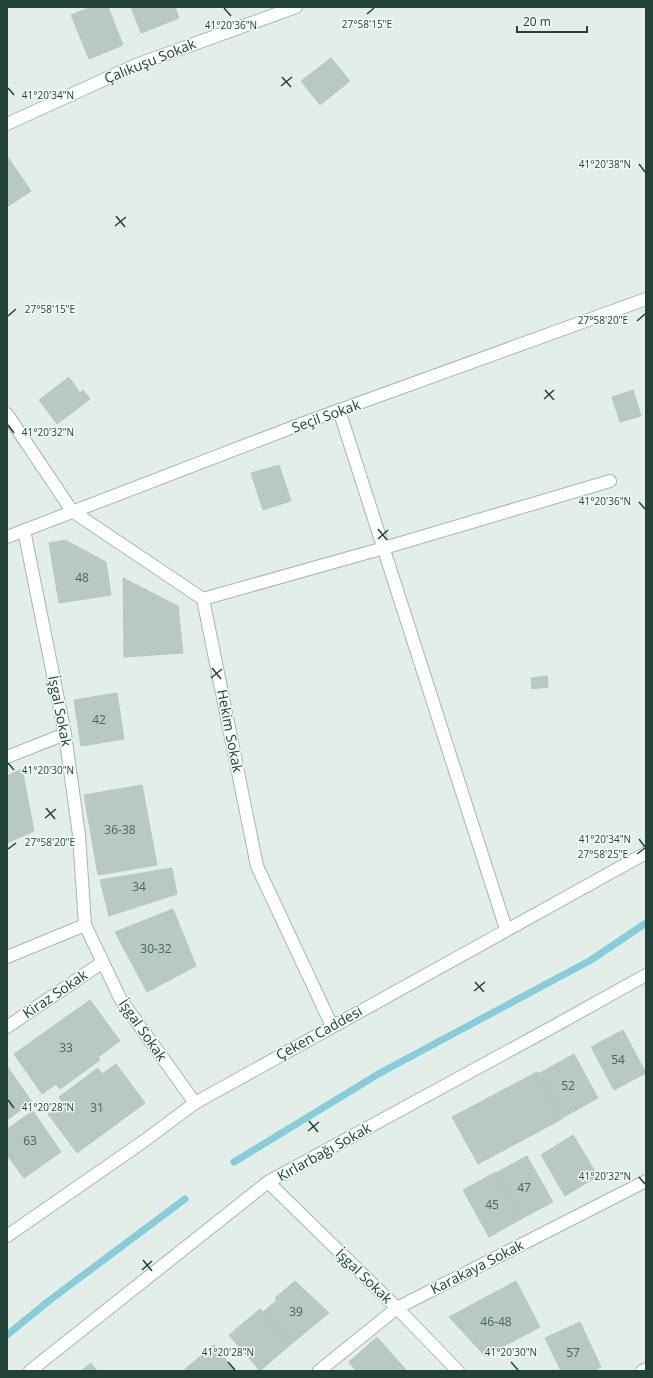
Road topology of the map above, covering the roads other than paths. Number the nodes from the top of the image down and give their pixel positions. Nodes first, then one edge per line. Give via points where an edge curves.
1 (296, 7) edge
2 (7, 124) edge
3 (646, 299) edge
4 (339, 410) junction
5 (7, 414) edge
6 (610, 481) dead end
7 (72, 511) junction
8 (24, 530) junction
9 (7, 536) edge
10 (384, 548) junction
11 (203, 599) junction
12 (65, 734) junction
13 (7, 756) edge
14 (646, 853) edge
15 (85, 925) junction
16 (506, 929) junction
17 (7, 957) edge
18 (103, 962) junction
19 (646, 975) edge
20 (332, 1026) junction
21 (7, 1027) edge
22 (195, 1103) junction
23 (646, 1181) edge
24 (268, 1182) junction
25 (7, 1236) edge
26 (397, 1308) junction
27 (646, 1369) edge
28 (30, 1371) edge
29 (319, 1371) edge
30 (458, 1371) edge
31 (642, 1371) edge

1 - 2 street, Çalıkuşu Sokak via 136,65
3 - 4 street, Seçil Sokak
4 - 7 street, Seçil Sokak
4 - 10 street
5 - 7 street
6 - 10 street
7 - 8 street, Seçil Sokak
7 - 11 street
8 - 9 street, Seçil Sokak
8 - 12 street, İşgal Sokak
10 - 11 street
10 - 16 street
11 - 20 street, Hekim Sokak via 257,866
12 - 13 street
12 - 15 street, İşgal Sokak via 79,835
14 - 16 street, Çeken Caddesi
15 - 17 street
15 - 18 street, İşgal Sokak
16 - 20 street, Çeken Caddesi
18 - 21 street, Kiraz Sokak
18 - 22 street, İşgal Sokak via 121,1000
19 - 24 street, Kırlarbağı Sokak
20 - 22 street, Çeken Caddesi
22 - 25 street, Çeken Caddesi
23 - 26 street, Karakaya Sokak
24 - 26 street, İşgal Sokak
24 - 28 street, Kırlarbağı Sokak
26 - 29 street, Karakaya Sokak
26 - 30 street, İşgal Sokak
27 - 31 street

